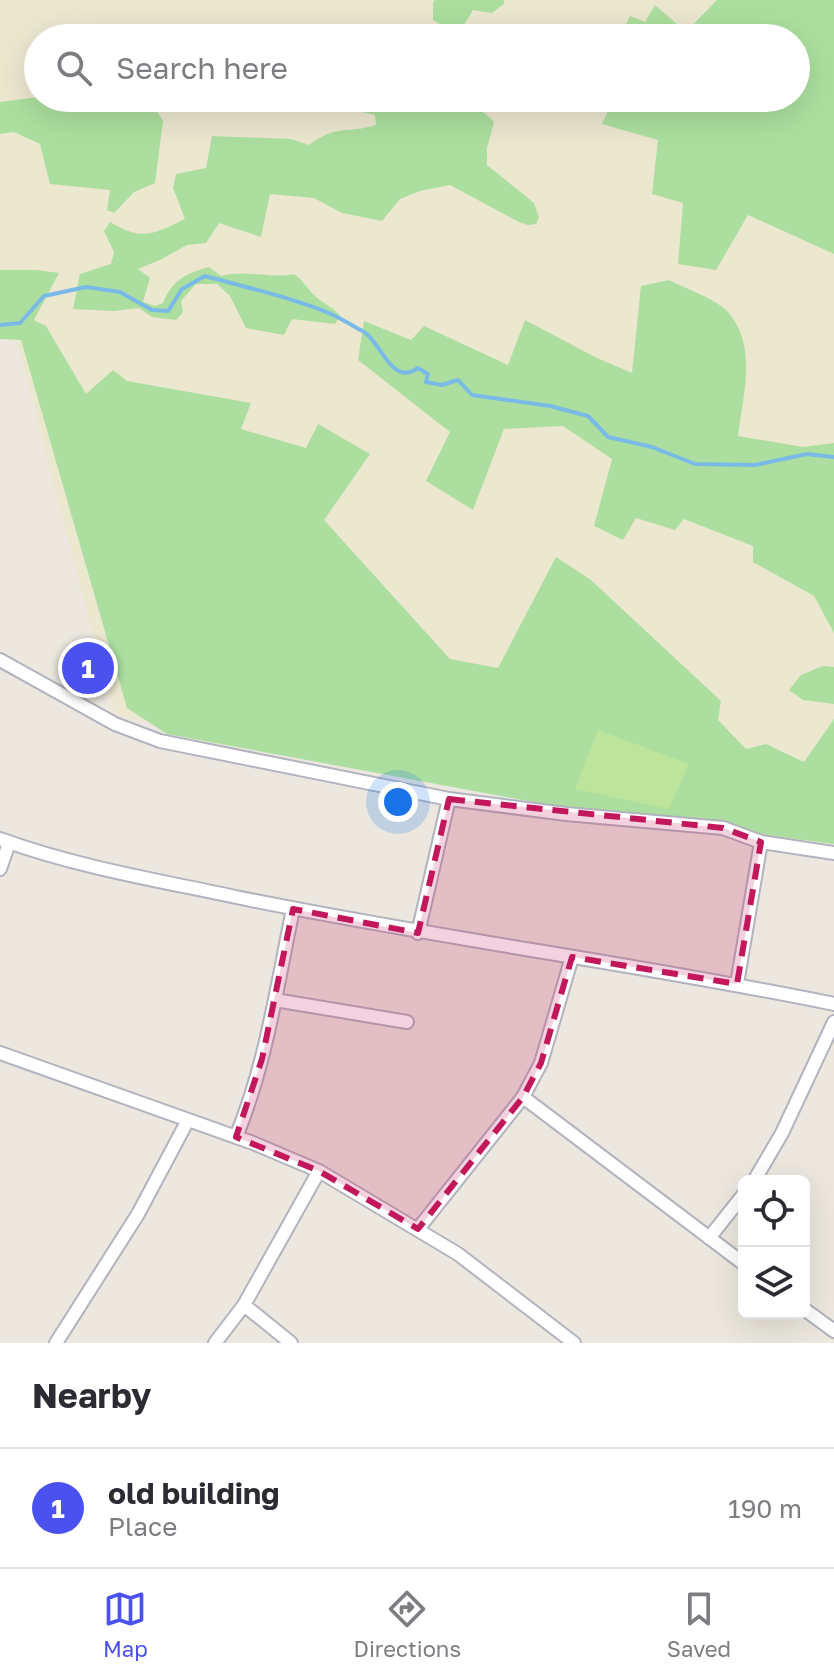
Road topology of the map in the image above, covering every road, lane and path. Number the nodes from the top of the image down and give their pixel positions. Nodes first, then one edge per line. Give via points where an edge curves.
1 (0, 660) edge
2 (449, 799) junction
3 (5, 841) edge
4 (761, 842) junction
5 (834, 853) edge
6 (0, 869) edge
7 (293, 909) junction
8 (418, 933) junction
9 (572, 957) junction
10 (737, 984) junction
11 (275, 1000) junction
12 (834, 1004) edge
13 (407, 1022) dead end
14 (834, 1022) edge
15 (0, 1053) edge
16 (523, 1097) junction
17 (188, 1120) junction
18 (236, 1137) junction
19 (319, 1171) junction
20 (758, 1175) edge
21 (738, 1202) edge
22 (418, 1229) junction
23 (709, 1238) junction
24 (738, 1260) edge
25 (244, 1305) junction
26 (810, 1313) edge
27 (834, 1331) edge
28 (56, 1343) edge
29 (215, 1343) edge
30 (291, 1343) edge
31 (574, 1343) edge

1 - 2 street via 115,724 160,741
2 - 4 street via 723,828
2 - 8 street
3 - 6 street
3 - 7 street via 91,867
4 - 5 street
4 - 10 street
7 - 8 street
7 - 11 street
8 - 9 street
9 - 10 street
9 - 16 street via 541,1063
10 - 12 street
11 - 13 street
11 - 18 street via 251,1099
14 - 20 street
15 - 17 street
16 - 22 street
16 - 23 street
17 - 18 street
17 - 28 street via 138,1214
18 - 19 street
19 - 22 street
19 - 25 street
21 - 23 street
22 - 31 street via 489,1275
23 - 24 street
25 - 29 street
25 - 30 street
26 - 27 street

